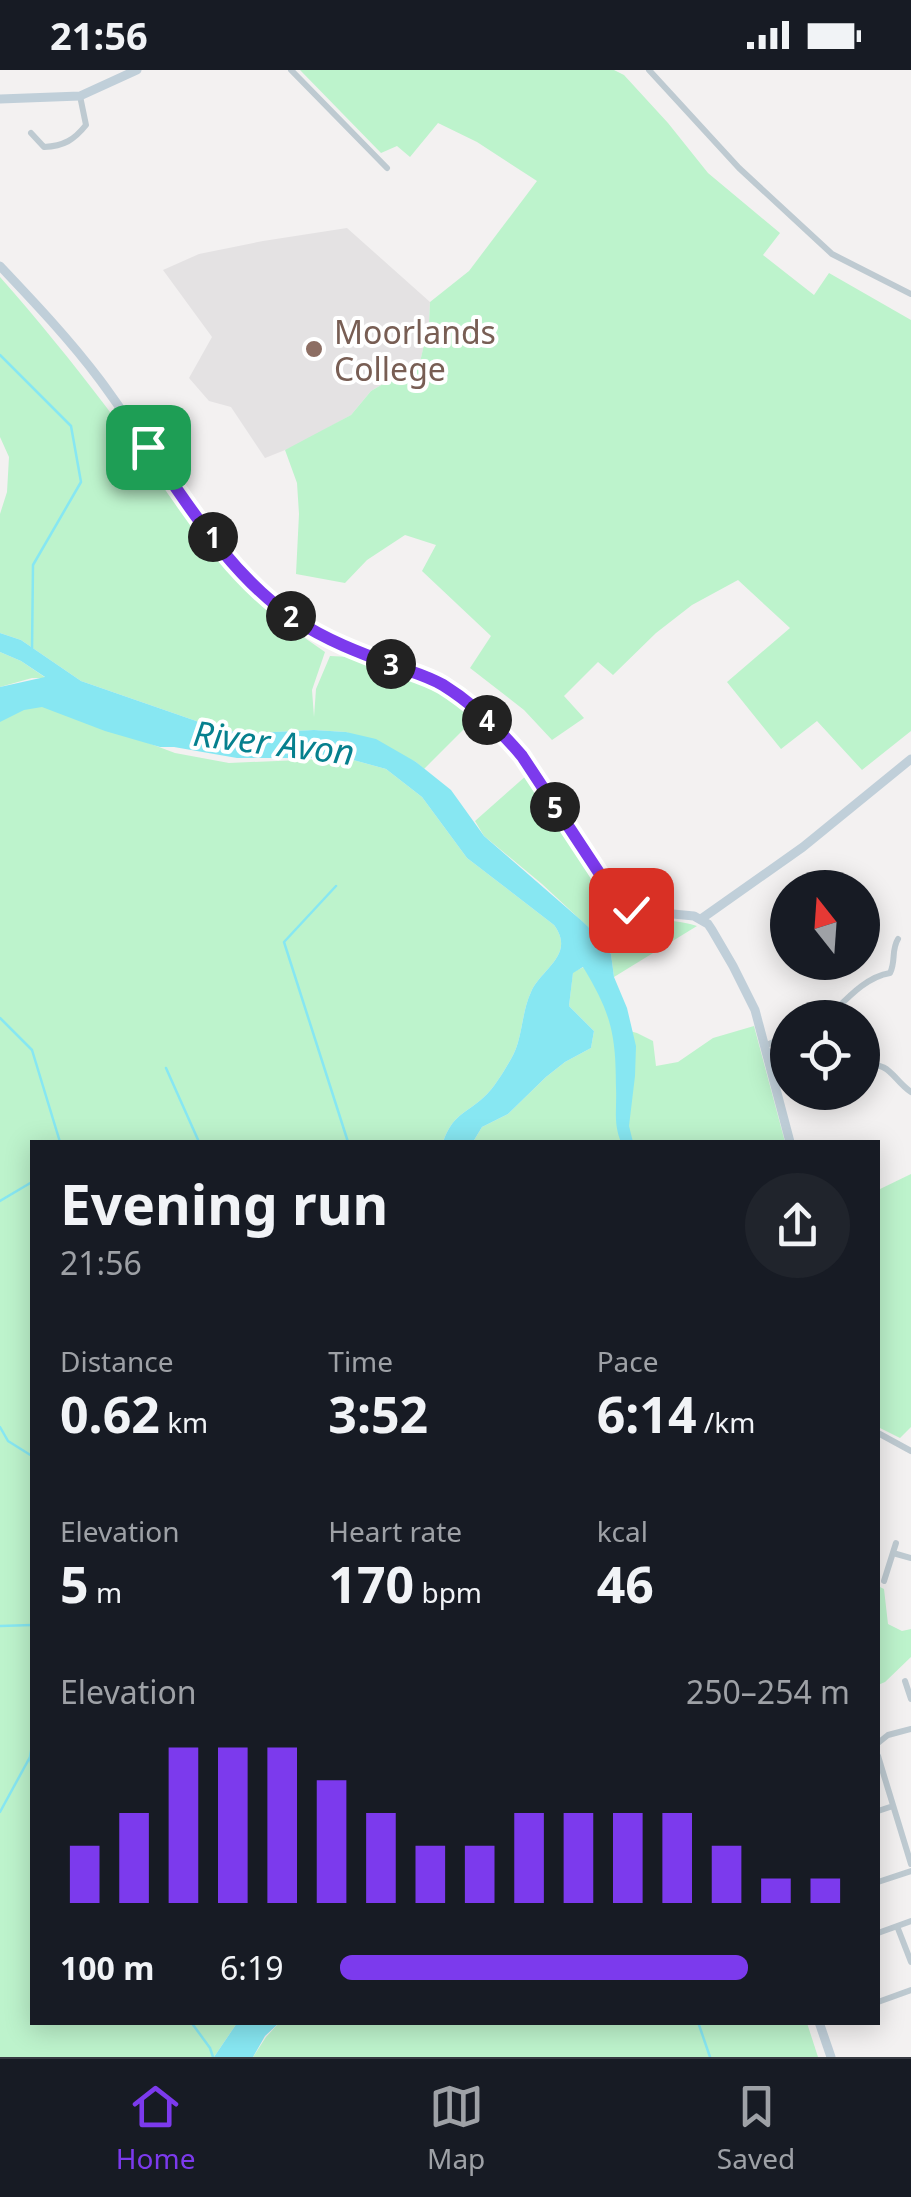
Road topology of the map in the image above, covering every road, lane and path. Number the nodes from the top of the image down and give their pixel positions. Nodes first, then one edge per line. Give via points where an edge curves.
1 (138, 70) edge
2 (291, 70) edge
3 (648, 70) edge
4 (80, 96) junction
5 (0, 99) edge
6 (31, 133) dead end
7 (386, 168) dead end
8 (0, 266) edge
9 (911, 294) edge
10 (911, 759) edge
11 (701, 919) junction
12 (898, 939) dead end
13 (844, 1000) edge
14 (770, 1044) edge
15 (764, 1046) junction
16 (770, 1061) edge
17 (880, 1066) edge
18 (911, 1092) edge
19 (786, 1110) edge
20 (790, 1140) edge
21 (880, 1434) edge
22 (911, 1450) edge
23 (896, 1543) dead end
24 (893, 1553) junction
25 (911, 1558) edge
26 (884, 1581) dead end
27 (906, 1681) dead end
28 (911, 1698) edge
29 (911, 1728) edge
30 (880, 1742) edge
31 (880, 1763) edge
32 (893, 1806) junction
33 (880, 1810) edge
34 (911, 1868) edge
35 (880, 1881) edge
36 (911, 1921) edge
37 (898, 1926) junction
38 (880, 1932) edge
39 (911, 1962) edge
40 (911, 1990) edge
41 (880, 2001) edge
42 (820, 2025) edge
43 (831, 2057) edge

1 - 4 main road
2 - 7 street
3 - 9 street via 832,254
4 - 5 main road
4 - 6 street via 86,125 75,139 44,147
8 - 11 main road via 91,368 245,576 297,621 441,684 475,709 522,756 617,900 631,910
10 - 11 main road
11 - 15 main road via 755,1010
12 - 13 street via 890,973
14 - 15 street
15 - 16 main road
17 - 18 street
19 - 20 main road
21 - 22 street
23 - 24 street
24 - 25 street
24 - 26 street
27 - 28 street
29 - 30 street
31 - 32 street
32 - 33 street
32 - 34 street
34 - 35 street
36 - 37 street
37 - 38 street
37 - 39 street
40 - 41 street
42 - 43 main road

